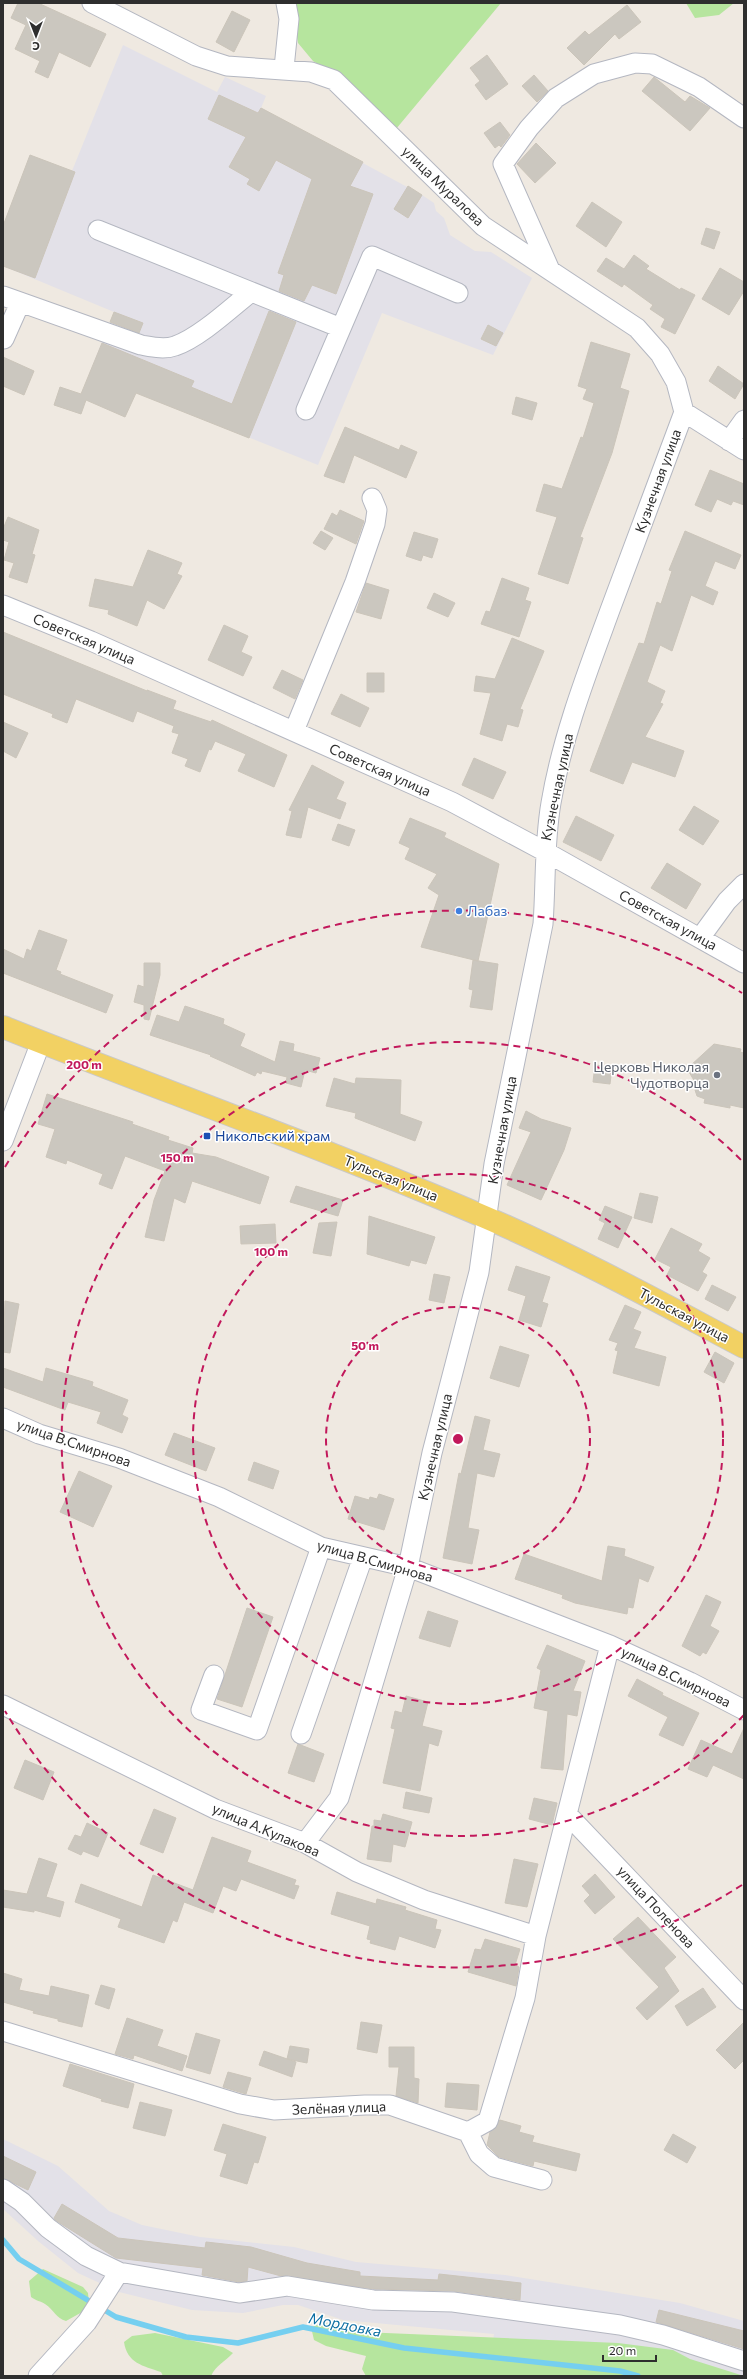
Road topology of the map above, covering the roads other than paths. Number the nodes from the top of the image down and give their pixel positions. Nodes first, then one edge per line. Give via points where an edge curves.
1 (92, 3) edge
2 (286, 3) edge
3 (284, 68) junction
4 (744, 118) edge
5 (98, 230) dead end
6 (550, 270) junction
7 (251, 292) junction
8 (458, 293) dead end
9 (11, 299) edge
10 (341, 328) junction
11 (4, 339) edge
12 (306, 410) dead end
13 (684, 412) junction
14 (744, 420) edge
15 (737, 446) edge
16 (372, 498) dead end
17 (3, 605) edge
18 (294, 731) junction
19 (544, 851) junction
20 (744, 884) edge
21 (700, 938) junction
22 (744, 963) edge
23 (3, 1027) edge
24 (41, 1042) junction
25 (3, 1141) edge
26 (487, 1218) junction
27 (744, 1347) edge
28 (3, 1418) edge
29 (321, 1548) junction
30 (363, 1557) junction
31 (408, 1568) junction
32 (610, 1645) junction
33 (214, 1675) dead end
34 (3, 1705) edge
35 (743, 1707) edge
36 (301, 1734) dead end
37 (568, 1815) junction
38 (305, 1843) junction
39 (536, 1936) junction
40 (744, 2000) edge
41 (3, 2031) edge
42 (468, 2132) junction
43 (542, 2180) dead end
44 (3, 2189) edge
45 (119, 2272) junction
46 (744, 2361) edge
47 (38, 2376) edge

1 - 3 street, улица Муралова via 196,56 226,66
2 - 3 street via 289,19
3 - 6 street, улица Муралова via 311,72 334,80 483,226
4 - 6 street via 699,87 652,64 635,63 594,74 556,98 529,128 503,164
5 - 7 street
6 - 13 street, улица Муралова via 637,328 660,354 676,382
7 - 9 street via 189,339 174,346 158,348 141,345
7 - 10 street
8 - 10 street via 372,256
9 - 11 street
10 - 12 street
13 - 15 street
13 - 19 street, Кузнечная улица via 584,681 565,742 551,802
14 - 15 street
16 - 18 street via 377,510 375,524 358,575
17 - 18 street, Советская улица
18 - 19 street, Советская улица via 452,802
19 - 21 street, Советская улица
19 - 26 street, Кузнечная улица via 546,886 543,924 494,1164
20 - 21 street via 727,901
21 - 22 street, Советская улица
23 - 24 main road, Тульская улица
24 - 25 street
24 - 26 main road, Тульская улица via 346,1160
26 - 27 main road, Тульская улица via 573,1257
26 - 31 street, Кузнечная улица via 479,1272 432,1453
28 - 29 street, улица В.Смирнова via 39,1434 119,1458 219,1497
29 - 30 street, улица В.Смирнова
29 - 33 street via 257,1730 201,1710
30 - 31 street, улица В.Смирнова
30 - 36 street
31 - 32 street, улица В.Смирнова
31 - 38 street, Кузнечная улица via 340,1798
32 - 35 street, улица В.Смирнова
32 - 37 street
34 - 38 street, улица А.Кулакова via 215,1809
37 - 39 street
37 - 40 street, улица Поленова
38 - 39 street, улица А.Кулакова via 357,1872 424,1900
39 - 42 street via 525,1998 488,2121
41 - 42 street, Зелёная улица via 240,2104 274,2110 365,2104 390,2105
42 - 43 street via 479,2154 494,2167
44 - 45 street via 22,2202 48,2228 86,2256
45 - 46 street via 158,2281 239,2293 287,2286 373,2300 453,2302 613,2324 663,2336
45 - 47 street via 87,2322

